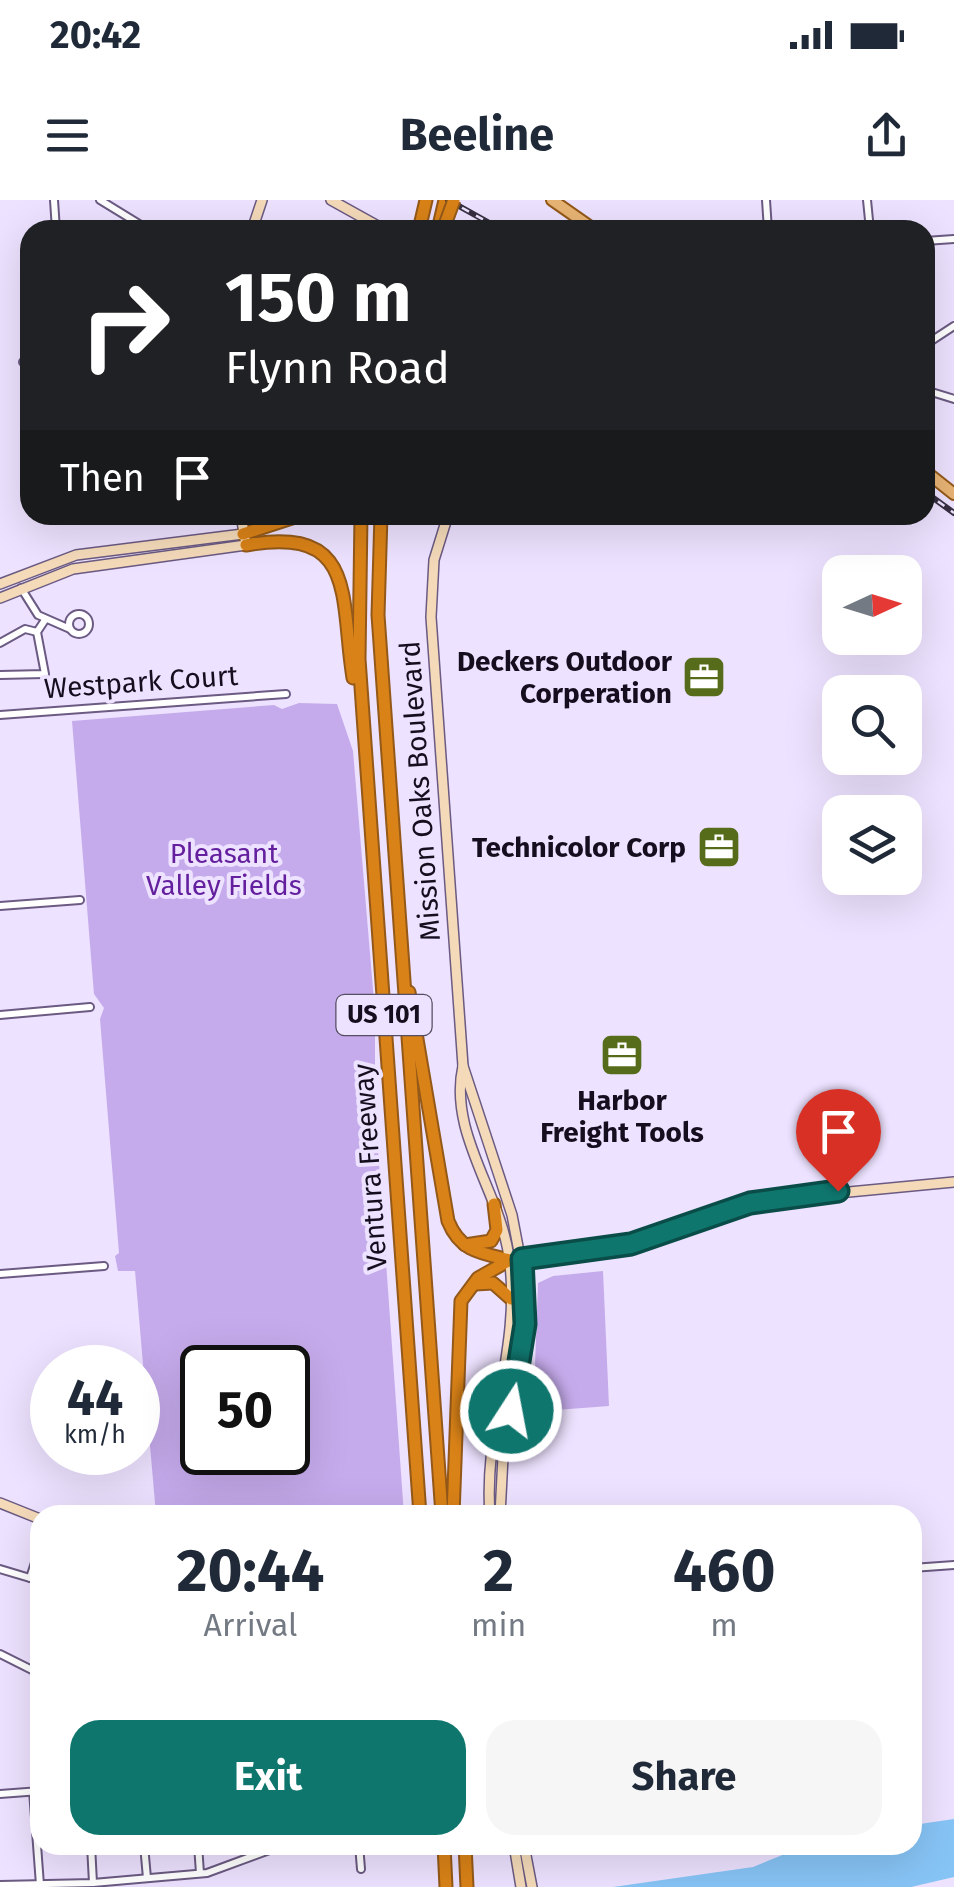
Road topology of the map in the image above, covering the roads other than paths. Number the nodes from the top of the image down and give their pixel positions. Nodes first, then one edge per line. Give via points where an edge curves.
1 (100, 200) edge
2 (330, 200) edge
3 (552, 200) edge
4 (132, 220) edge
5 (367, 220) edge
6 (581, 220) edge
7 (242, 525) edge
8 (278, 525) edge
9 (361, 525) edge
10 (381, 525) edge
11 (445, 525) edge
12 (244, 540) junction
13 (0, 584) edge
14 (21, 588) junction
15 (0, 598) edge
16 (46, 620) junction
17 (74, 629) dead end
18 (38, 632) junction
19 (0, 643) edge
20 (0, 676) edge
21 (286, 694) dead end
22 (0, 715) edge
23 (364, 742) junction
24 (80, 900) dead end
25 (0, 906) edge
26 (398, 932) junction
27 (90, 1008) dead end
28 (0, 1015) edge
29 (463, 1066) junction
30 (954, 1182) edge
31 (494, 1204) junction
32 (461, 1244) junction
33 (516, 1259) junction
34 (104, 1266) dead end
35 (0, 1274) edge
36 (471, 1285) junction
37 (511, 1299) junction
38 (0, 1503) edge
39 (419, 1505) edge
40 (441, 1505) edge
41 (453, 1505) edge
42 (490, 1505) edge
43 (501, 1505) edge
44 (30, 1515) edge
45 (954, 1565) edge
46 (922, 1567) edge
47 (0, 1568) edge
48 (30, 1578) edge
49 (0, 1654) edge
50 (30, 1669) edge
51 (30, 1792) edge
52 (0, 1794) edge
53 (39, 1855) edge
54 (91, 1855) edge
55 (145, 1855) edge
56 (199, 1855) edge
57 (240, 1855) edge
58 (360, 1855) edge
59 (444, 1855) edge
60 (466, 1855) edge
61 (517, 1855) edge
62 (524, 1855) edge
63 (361, 1869) dead end
64 (200, 1874) junction
65 (524, 1874) junction
66 (147, 1878) junction
67 (94, 1883) junction
68 (0, 1885) edge
69 (40, 1885) edge
70 (446, 1887) edge
71 (468, 1887) edge
72 (521, 1887) edge
73 (532, 1887) edge

1 - 4 street
2 - 5 main road
3 - 6 main road
7 - 12 main road
8 - 12 highway
9 - 23 highway, Ventura Freeway / US 101
10 - 26 highway, Ventura Freeway / US 101 via 378,615
11 - 29 main road, Mission Oaks Boulevard via 434,560 431,617
12 - 13 main road via 76,555
12 - 14 main road via 96,565
12 - 23 highway via 295,540 314,548 336,572
14 - 15 main road
14 - 16 street
16 - 17 street
16 - 18 street
18 - 19 street via 25,629
18 - 20 street via 45,674
21 - 22 street, Westpark Court
23 - 39 highway, Ventura Freeway / US 101
24 - 25 street
26 - 32 highway via 448,1221
26 - 40 highway, Ventura Freeway / US 101
27 - 28 street
29 - 31 main road, Mission Oaks Boulevard via 462,1115
29 - 33 main road, Mission Oaks Boulevard
30 - 33 main road via 765,1200 631,1244
31 - 32 highway via 497,1230 491,1241
31 - 33 main road, Mission Oaks Boulevard
32 - 33 highway
33 - 36 highway
33 - 37 main road, Mission Oaks Boulevard
33 - 43 main road, Mission Oaks Boulevard via 525,1324
34 - 35 street
36 - 37 highway via 493,1282
36 - 41 highway via 458,1323
37 - 42 main road, Mission Oaks Boulevard via 490,1440
38 - 44 main road
45 - 46 street
47 - 48 street
49 - 50 street
51 - 52 street
53 - 69 street
54 - 67 street
55 - 66 street
56 - 64 street
57 - 64 street
58 - 63 street
59 - 70 highway
60 - 71 highway
61 - 65 main road
62 - 65 main road
64 - 66 street
65 - 72 main road
65 - 73 main road
66 - 67 street
67 - 69 street
68 - 69 street

